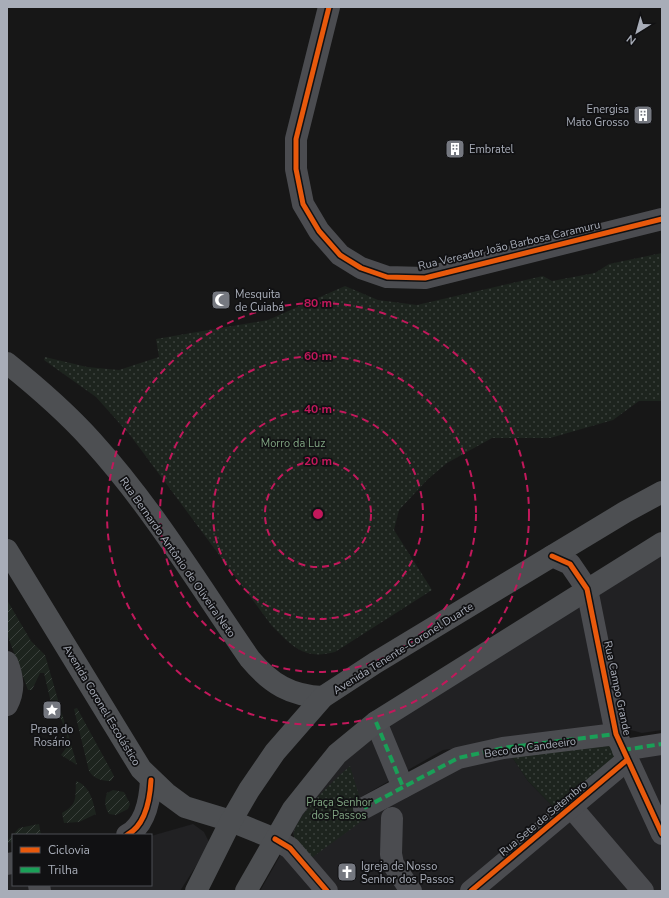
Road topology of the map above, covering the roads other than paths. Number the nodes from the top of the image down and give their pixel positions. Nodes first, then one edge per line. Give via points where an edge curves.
1 (329, 7) edge
2 (662, 219) edge
3 (7, 363) edge
4 (662, 492) edge
5 (662, 543) edge
6 (7, 550) edge
7 (552, 556) junction
8 (587, 589) junction
9 (7, 662) edge
10 (324, 697) junction
11 (7, 704) edge
12 (376, 722) junction
13 (662, 744) edge
14 (622, 748) junction
15 (151, 780) junction
16 (403, 787) junction
17 (364, 808) dead end
18 (572, 808) junction
19 (392, 818) dead end
20 (230, 822) junction
21 (128, 834) edge
22 (662, 834) edge
23 (275, 839) junction
24 (196, 891) edge
25 (246, 891) edge
26 (327, 891) edge
27 (411, 891) edge
28 (471, 891) edge
29 (643, 891) edge

1 - 2 street, Rua Vereador João Barbosa Caramuru via 296,139 296,169 303,204 319,231 340,255 361,268 387,277 424,278
3 - 10 main road, Rua Bernardo Antônio de Oliveira Neto via 74,422 116,470 161,529 259,670 277,684 298,695
4 - 7 main road, Avenida Tenente-Coronel Duarte
5 - 8 main road
6 - 15 main road, Avenida Coronel Escolástico via 141,769
7 - 8 street, Rua Campo Grande via 570,564
7 - 10 main road, Avenida Tenente-Coronel Duarte via 375,663
8 - 12 main road
8 - 14 street, Rua Campo Grande
9 - 11 street via 13,682 12,694
10 - 20 main road, Avenida Tenente-Coronel Duarte via 276,752
12 - 16 street
12 - 23 main road via 337,754 293,809
13 - 14 street, Beco do Candeeiro
14 - 16 street, Beco do Candeeiro via 503,748 458,758
14 - 18 street, Rua Sete de Setembro
14 - 22 street, Rua Campo Grande
15 - 20 main road, Avenida Coronel Escolástico via 185,807
15 - 21 street via 146,812 135,829
16 - 17 street, Beco do Candeeiro
18 - 28 street, Rua Sete de Setembro
18 - 29 street
19 - 27 street via 391,858
20 - 23 main road, Avenida Coronel Escolástico
20 - 24 main road, Avenida Tenente-Coronel Duarte
23 - 25 main road
23 - 26 street via 290,848

